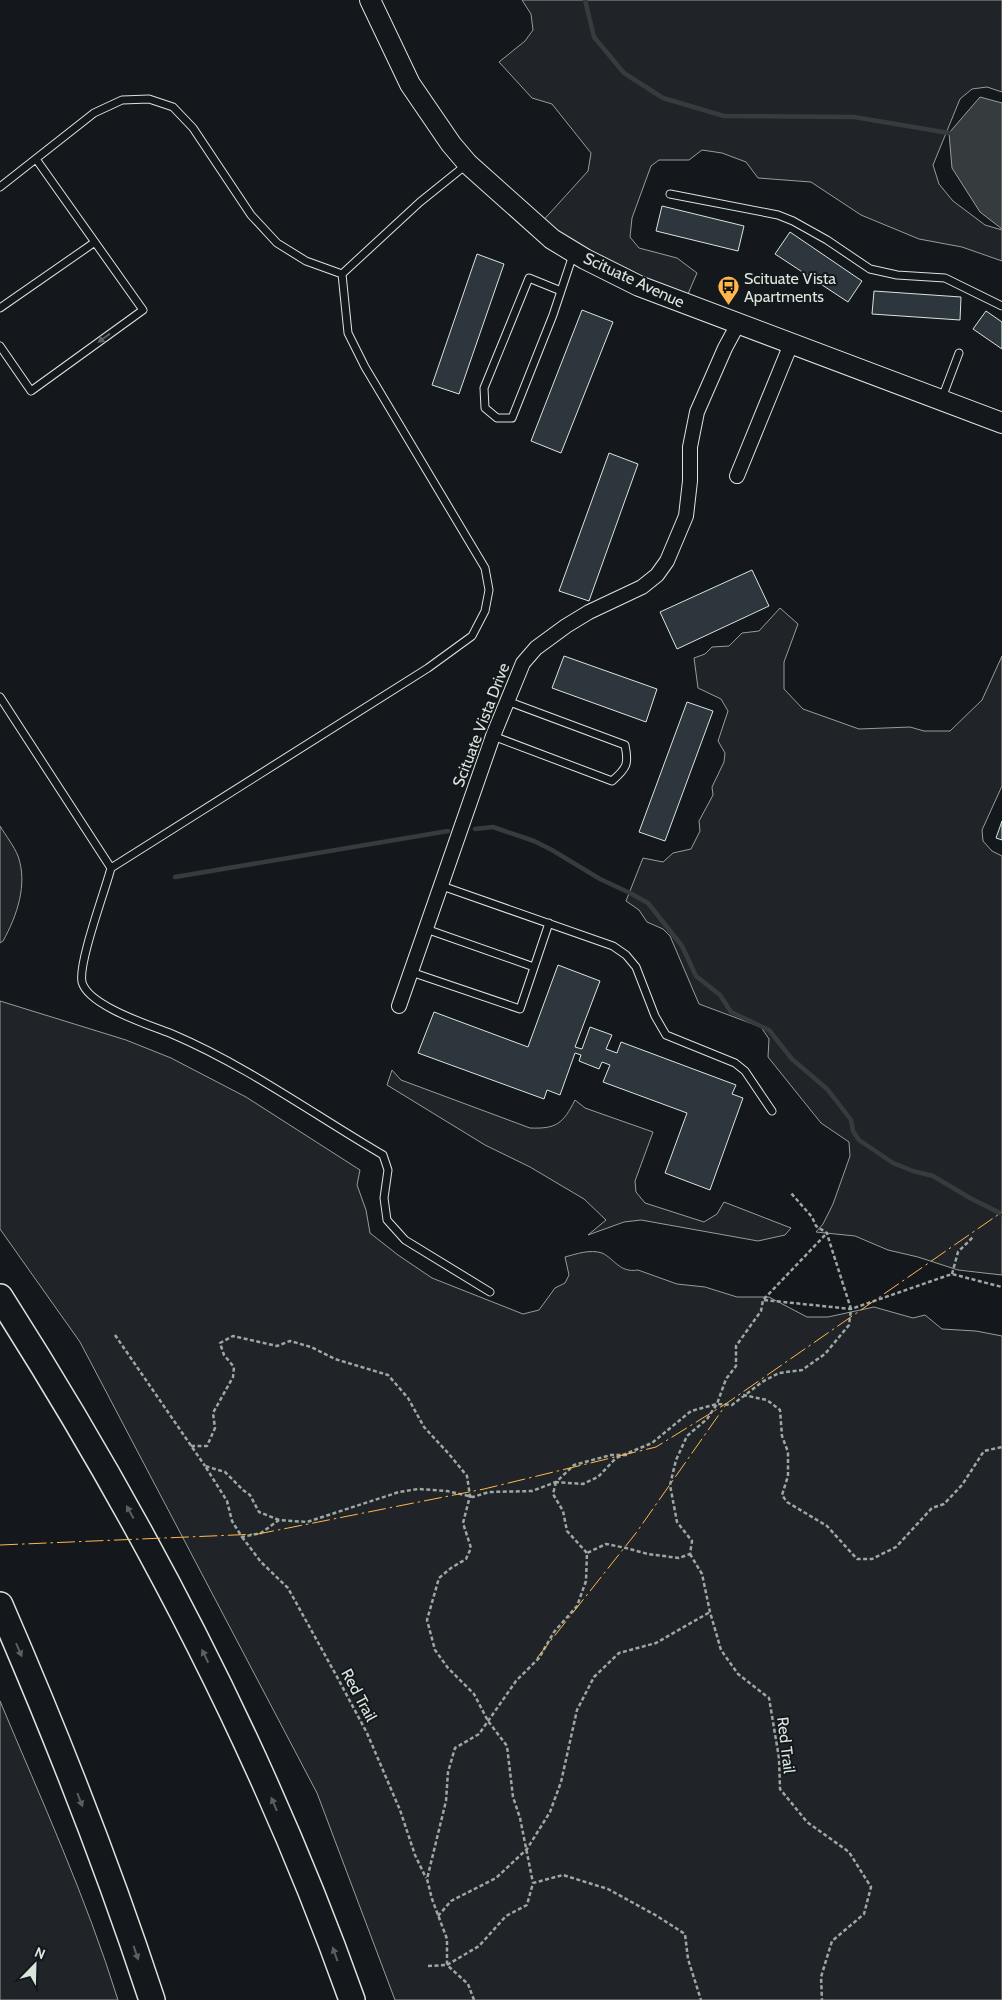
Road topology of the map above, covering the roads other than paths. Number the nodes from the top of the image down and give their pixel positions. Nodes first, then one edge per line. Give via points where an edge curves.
1 (370, 0) edge
2 (36, 159) junction
3 (468, 164) junction
4 (0, 187) edge
5 (670, 194) dead end
6 (95, 242) junction
7 (574, 252) junction
8 (342, 274) junction
9 (560, 291) junction
10 (1002, 306) edge
11 (0, 308) edge
12 (738, 324) junction
13 (791, 344) junction
14 (0, 346) edge
15 (959, 353) dead end
16 (941, 401) junction
17 (1002, 423) edge
18 (737, 476) dead end
19 (0, 697) edge
20 (507, 702) junction
21 (493, 736) junction
22 (111, 868) junction
23 (442, 886) junction
24 (549, 923) junction
25 (426, 929) junction
26 (534, 967) junction
27 (411, 972) junction
28 (399, 1006) dead end
29 (772, 1111) dead end
30 (490, 1292) dead end
31 (0, 1297) edge
32 (0, 1605) edge
33 (152, 2000) edge
34 (352, 2000) edge

1 - 3 main road, Scituate Avenue via 410,84
2 - 4 lane
2 - 6 lane
2 - 8 lane via 113,103 130,98 149,99 173,107 194,128 251,215 277,243 306,261
3 - 7 main road, Scituate Avenue via 552,239
3 - 8 lane via 420,202
5 - 10 lane via 793,221 882,274 945,278
6 - 11 lane
6 -> 14 lane via 143,310 31,391
7 - 9 lane
7 - 12 main road, Scituate Avenue via 639,286
8 - 22 lane via 348,333 485,568 489,590 485,611 472,636 428,668
9 - 9 lane via 512,418 497,418 485,408 484,388 528,278
12 - 13 main road, Scituate Avenue
12 - 20 street, Scituate Vista Drive via 698,412 690,448 686,516 668,561 642,587 589,612 536,648 523,663
13 - 16 main road, Scituate Avenue
13 - 18 street
15 - 16 lane
16 - 17 main road, Scituate Avenue
19 - 22 lane
20 - 21 street, Scituate Vista Drive
20 - 21 lane via 625,745 628,760 624,772 612,781
21 - 23 street, Scituate Vista Drive
22 - 30 lane via 84,961 82,982 90,995 114,1010 202,1046 384,1155 388,1170 384,1198 387,1220 405,1240
23 - 24 lane
23 - 25 street, Scituate Vista Drive
24 - 26 lane
24 - 29 lane via 603,941 626,955 636,967 666,1035 734,1062 745,1072
25 - 26 lane
25 - 27 street, Scituate Vista Drive
26 - 27 lane via 520,1009
27 - 28 street, Scituate Vista Drive
34 -> 31 highway via 289,1838 195,1635 88,1438
32 -> 33 highway via 78,1794

